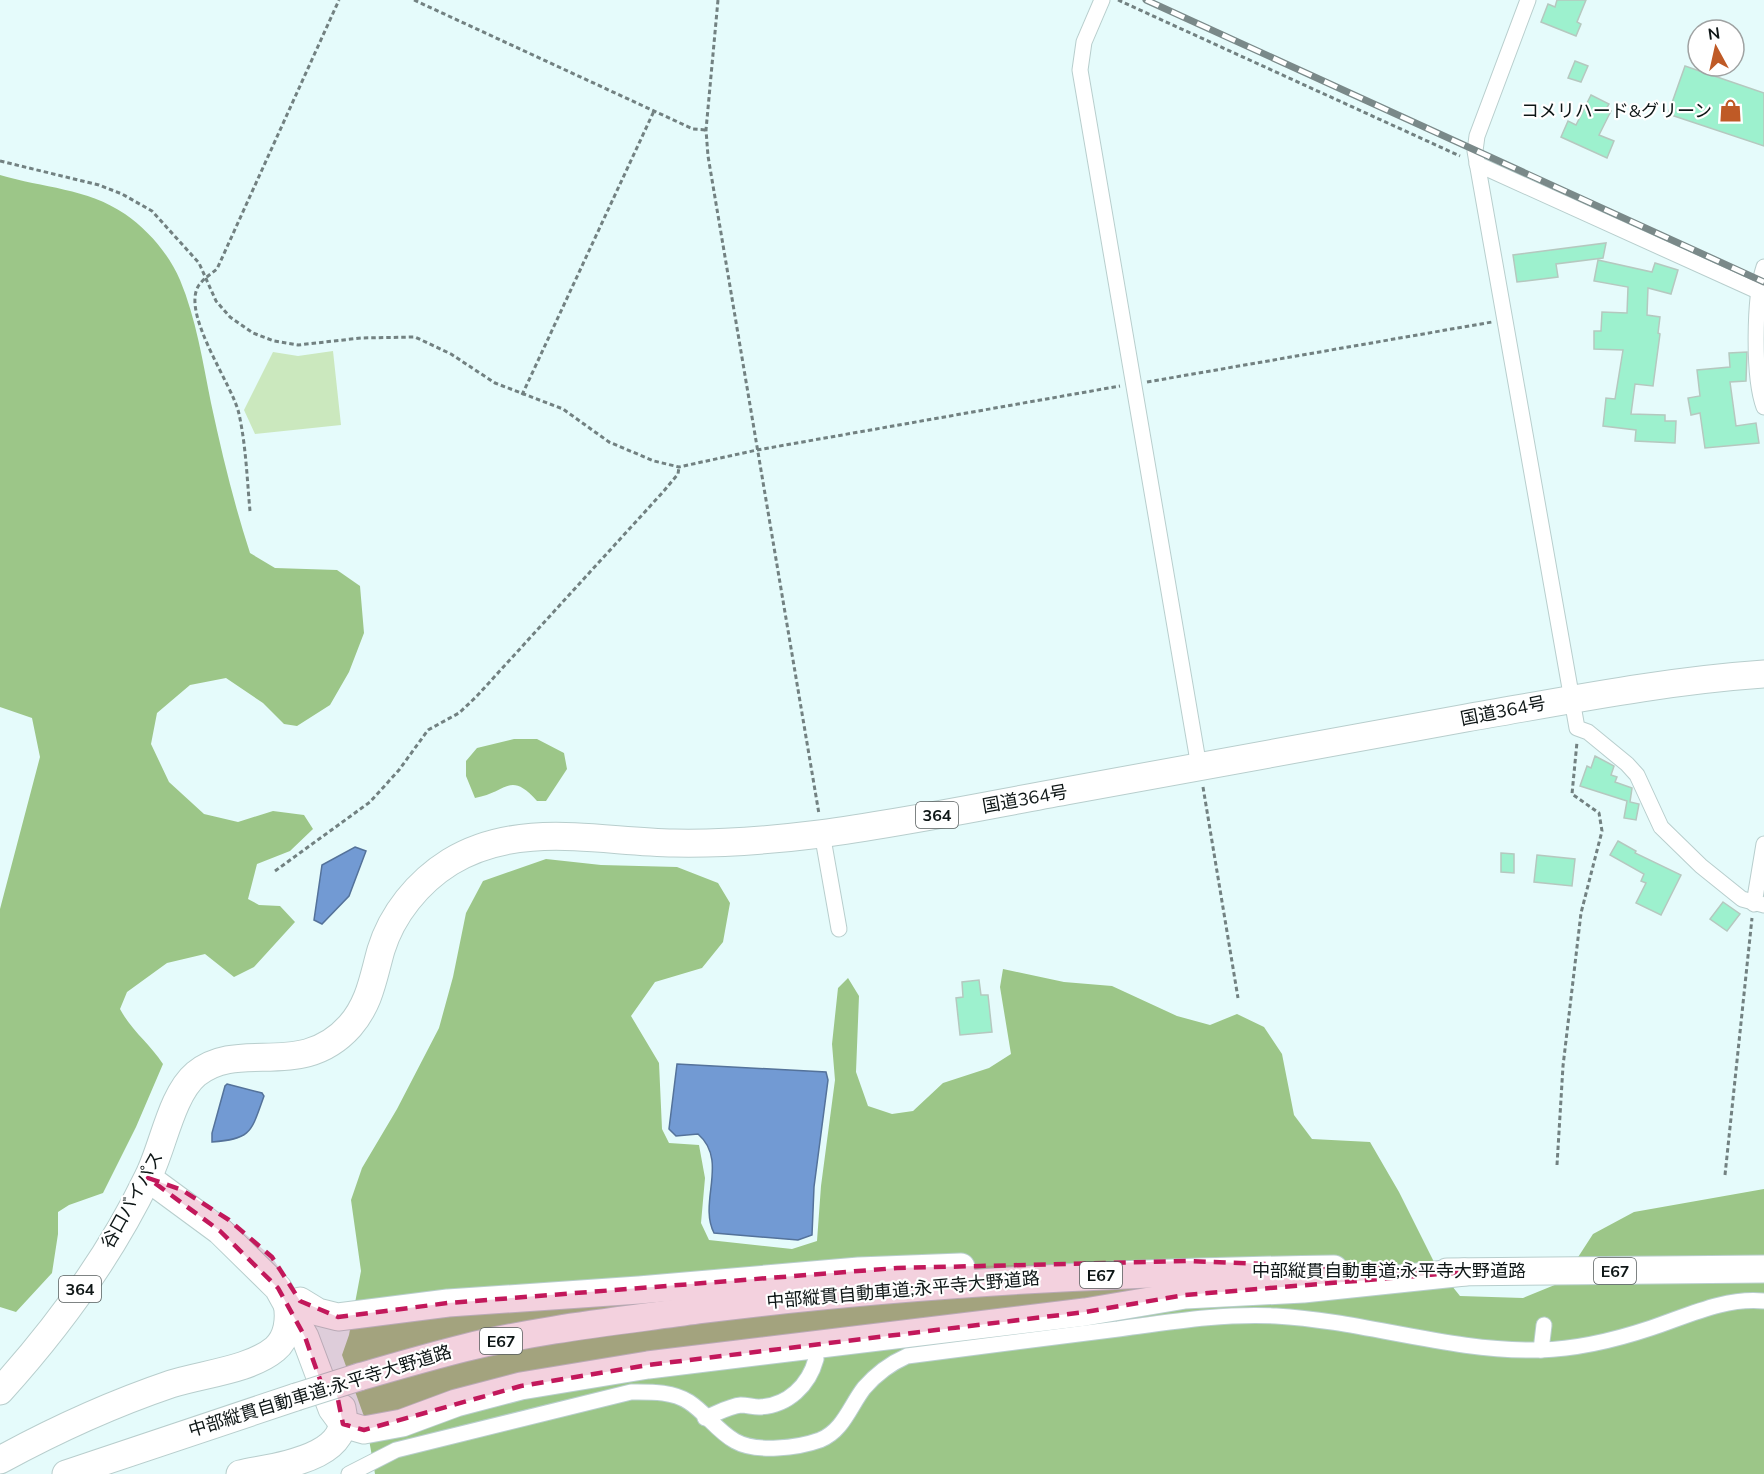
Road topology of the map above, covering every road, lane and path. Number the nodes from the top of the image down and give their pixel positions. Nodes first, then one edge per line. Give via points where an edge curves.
1 (339, 0) edge
2 (414, 0) edge
3 (718, 0) edge
4 (1102, 0) edge
5 (1118, 0) edge
6 (1528, 0) edge
7 (654, 111) junction
8 (706, 130) junction
9 (0, 161) edge
10 (1477, 164) junction
11 (1764, 267) edge
12 (205, 279) junction
13 (1761, 293) edge
14 (1504, 319) junction
15 (1133, 384) junction
16 (522, 394) junction
17 (1764, 407) edge
18 (757, 450) junction
19 (679, 466) junction
20 (250, 511) dead end
21 (1764, 674) edge
22 (1572, 698) junction
23 (1577, 729) junction
24 (1199, 767) junction
25 (822, 833) junction
26 (1764, 843) edge
27 (275, 871) dead end
28 (1759, 904) edge
29 (839, 929) dead end
30 (1238, 998) dead end
31 (212, 1065) joint
32 (1557, 1165) dead end
33 (1725, 1175) dead end
34 (148, 1178) junction
35 (1764, 1269) edge
36 (1465, 1272) junction
37 (859, 1281) junction
38 (1764, 1301) edge
39 (293, 1302) junction
40 (1544, 1325) dead end
41 (1541, 1350) junction
42 (816, 1359) dead end
43 (0, 1391) edge
44 (705, 1418) junction
45 (343, 1424) junction
46 (0, 1460) edge
47 (66, 1474) edge
48 (240, 1474) edge
49 (349, 1474) edge

1 - 12 path via 217,269
2 - 7 path
3 - 8 path
4 - 15 street via 1084,42 1080,70
5 - 10 path
6 - 10 street via 1477,136
7 - 8 path via 693,129
7 - 16 path
8 - 18 path
9 - 12 path via 99,185 152,211 199,263
10 - 13 street
10 - 14 street
11 - 13 street
12 - 16 path via 216,301 231,317 253,333 274,341 298,345 415,337
12 - 20 path via 195,298 209,353 232,392 239,413
13 - 17 street via 1759,395
14 - 15 path
14 - 22 street
15 - 18 path
15 - 24 street
16 - 19 path via 563,409 609,442 654,461
18 - 19 path
18 - 25 path
19 - 27 path via 678,474 663,492 476,697 428,730 370,802
21 - 22 highway, 国道364号 / 364 via 1687,680
22 - 23 street
22 - 24 highway, 国道364号 / 364
23 - 28 street via 1588,732 1637,775 1661,827 1701,866 1742,899
23 - 32 path via 1572,794 1599,813 1602,831 1581,913 1563,1066
24 - 25 highway, 国道364号 / 364
24 - 30 path
25 - 29 street
25 - 31 highway, 国道364号 / 364 via 720,843 527,836 477,849 437,872 411,896 393,921 365,1004 338,1038 302,1056
26 - 28 street
28 - 33 path
31 - 34 highway, 谷口バイパス / 364 via 195,1075 184,1088
34 - 39 highway via 241,1249
34 - 43 highway, 谷口バイパス / 364 via 66,1309
35 - 36 highway, 中部縦貫自動車道;永平寺大野道路 / E67
36 - 37 highway, 中部縦貫自動車道;永平寺大野道路 / E67 via 1343,1269
36 - 45 highway via 1185,1295 1085,1312 648,1365 499,1390 375,1430
37 - 39 highway via 448,1303 338,1317
37 - 47 highway, 中部縦貫自動車道;永平寺大野道路 / E67, bridge via 465,1348 359,1377
38 - 41 street via 1725,1303 1586,1346
39 - 45 highway via 327,1400
39 - 46 highway via 284,1338 260,1359 125,1400
40 - 41 street
41 - 44 street via 1447,1344 1359,1325 1275,1316 1188,1320 908,1356 885,1366 840,1426 822,1439 792,1448 736,1442
42 - 44 street via 812,1373 799,1391 777,1404 739,1405
44 - 49 street via 689,1402 670,1395 631,1392 396,1450
45 - 48 highway via 332,1444 315,1455

